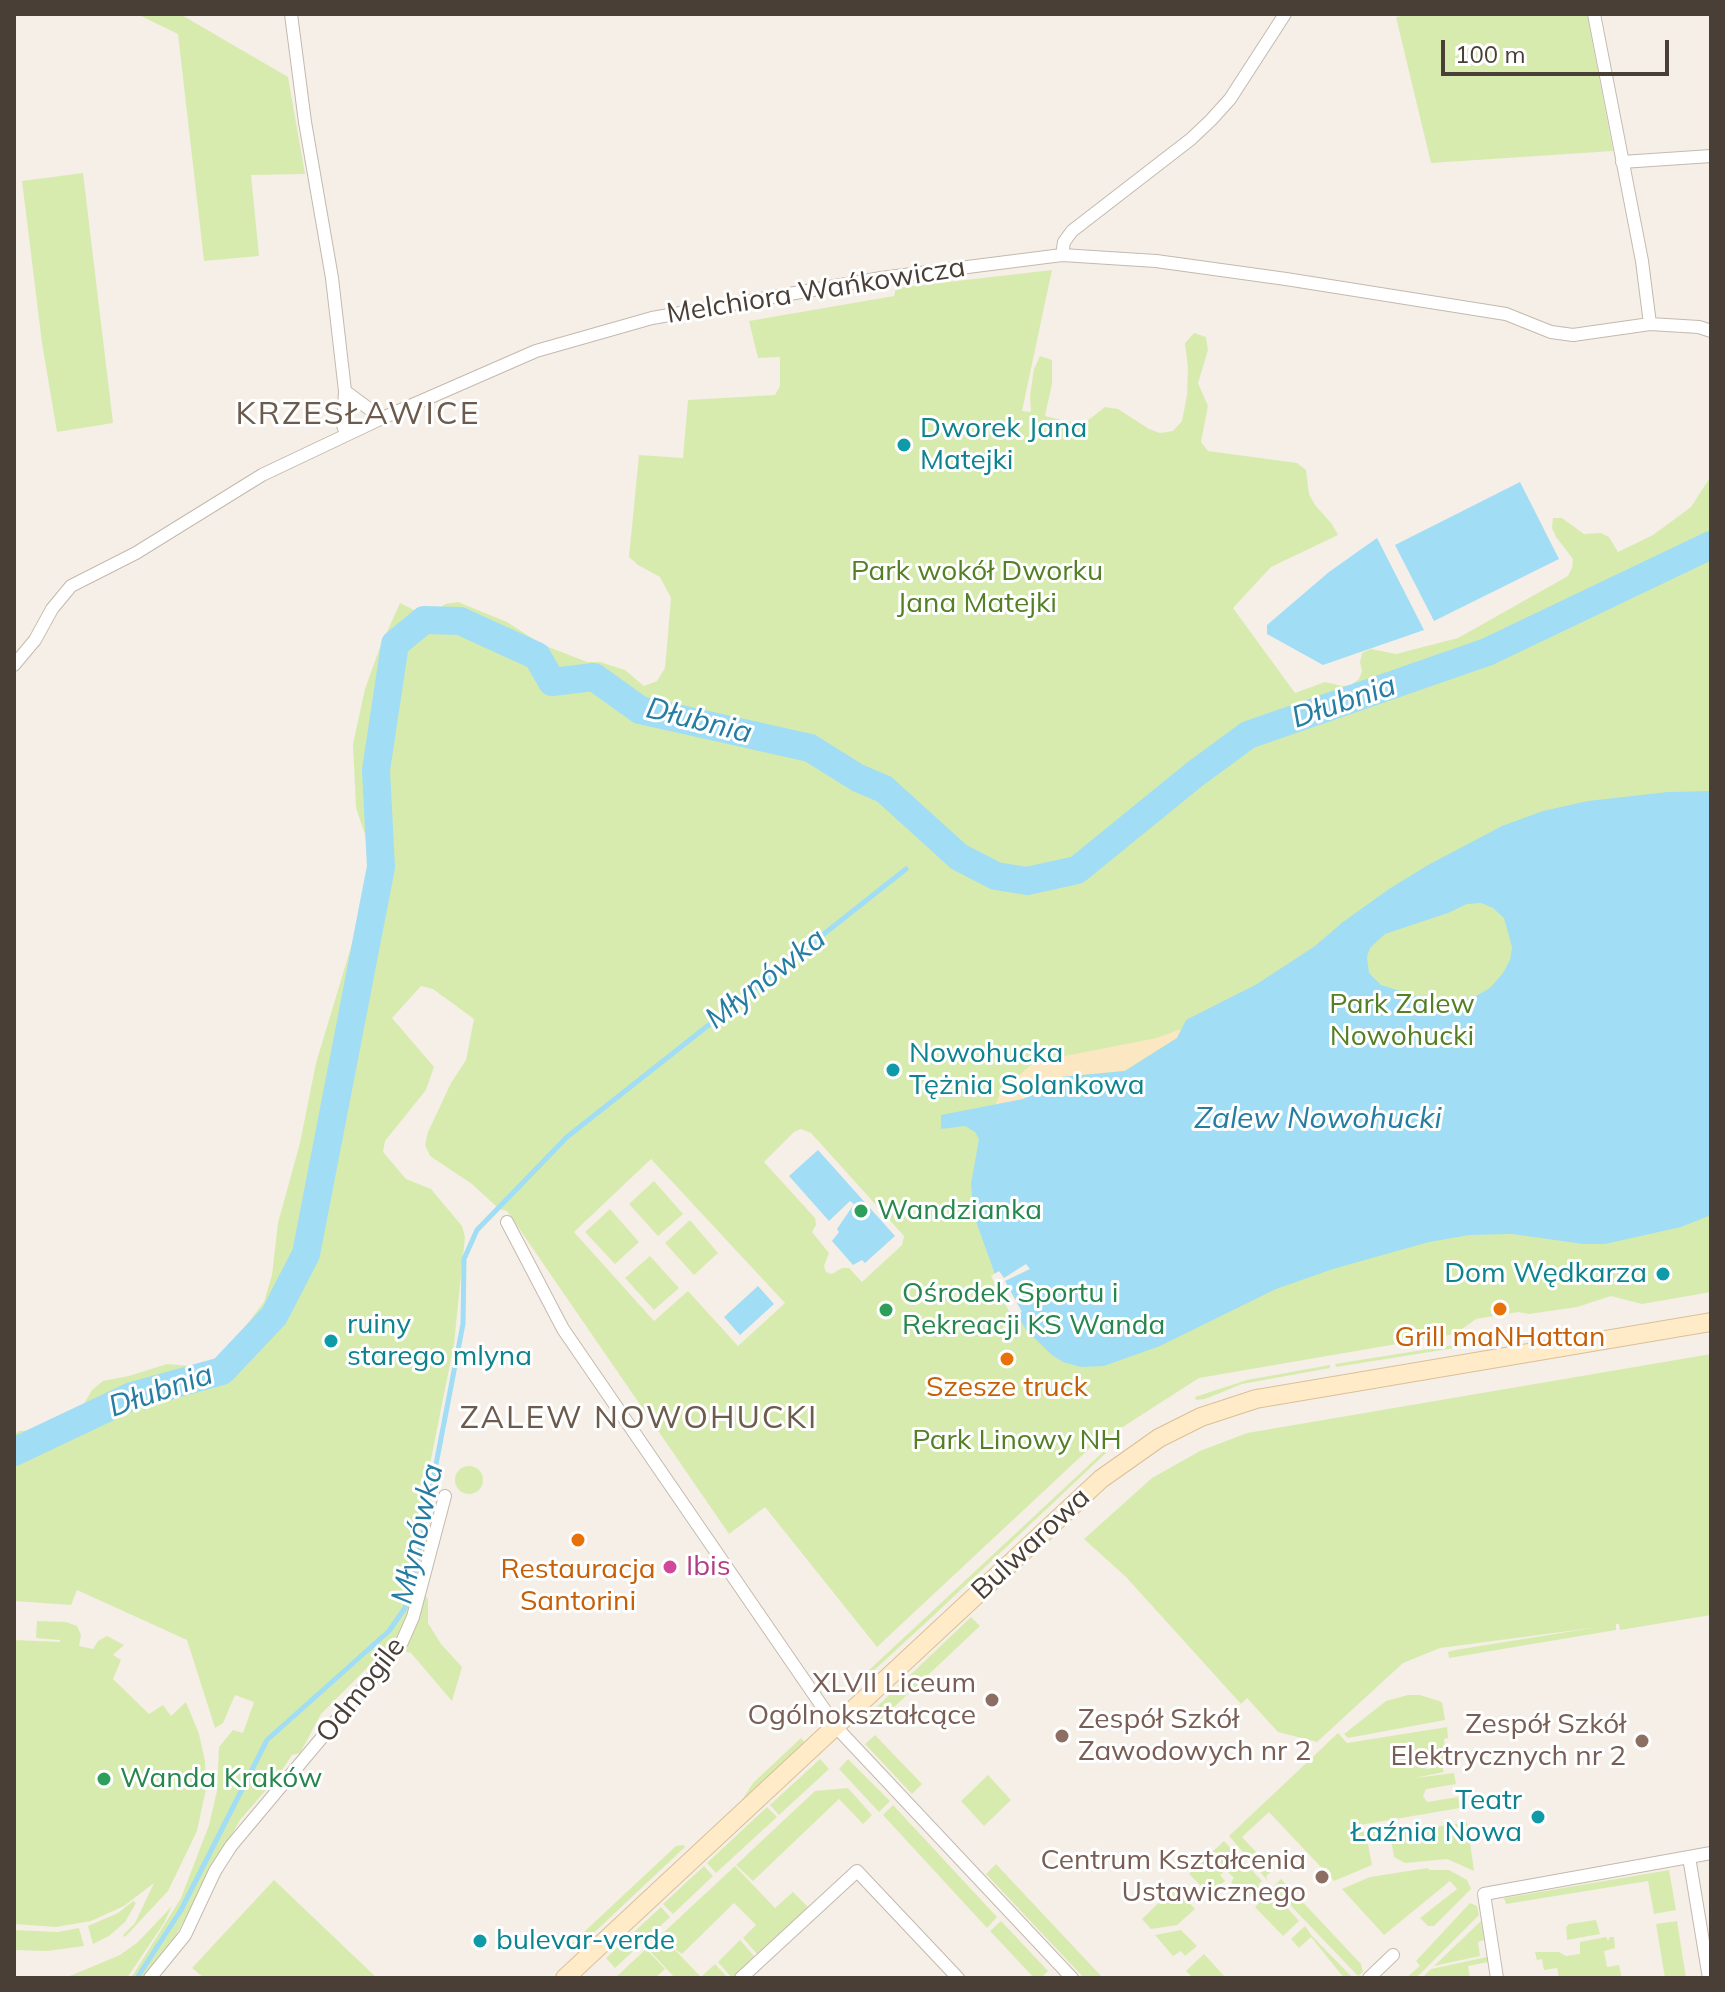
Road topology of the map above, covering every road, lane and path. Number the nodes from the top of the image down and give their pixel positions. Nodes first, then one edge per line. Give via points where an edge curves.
1 (291, 14) edge
2 (1285, 14) edge
3 (1594, 14) edge
4 (1711, 156) edge
5 (1622, 162) junction
6 (1062, 255) junction
7 (1650, 324) junction
8 (1711, 331) edge
9 (345, 391) junction
10 (378, 420) junction
11 (346, 435) junction
12 (14, 665) edge
13 (507, 1222) dead end
14 (1711, 1322) edge
15 (445, 1496) dead end
16 (837, 1728) junction
17 (1711, 1853) edge
18 (1689, 1857) junction
19 (1393, 1955) dead end
20 (150, 1978) edge
21 (565, 1978) edge
22 (741, 1978) edge
23 (958, 1978) edge
24 (1072, 1978) edge
25 (1369, 1978) edge
26 (1497, 1978) edge
27 (1709, 1978) edge

1 - 9 street
2 - 6 street via 1211,120 1072,231
3 - 5 street
4 - 5 street
5 - 7 street
6 - 7 street, Melchiora Wańkowicza via 1156,261 1286,279 1506,314 1573,335
6 - 10 street, Melchiora Wańkowicza via 881,278 633,323 536,351
7 - 8 street, Melchiora Wańkowicza
9 - 10 street
9 - 11 street
10 - 11 street, Melchiora Wańkowicza
11 - 12 street, Melchiora Wańkowicza via 262,475 136,553 71,586
13 - 16 street via 563,1329
14 - 16 street, Bulwarowa via 1270,1396 1186,1424 1109,1471
15 - 20 street, Odmogile via 402,1642 231,1846 185,1935
16 - 21 street, Bulwarowa
16 - 24 street
17 - 18 street
18 - 26 street via 1484,1894
18 - 27 street
19 - 25 street
22 - 23 street via 857,1871

